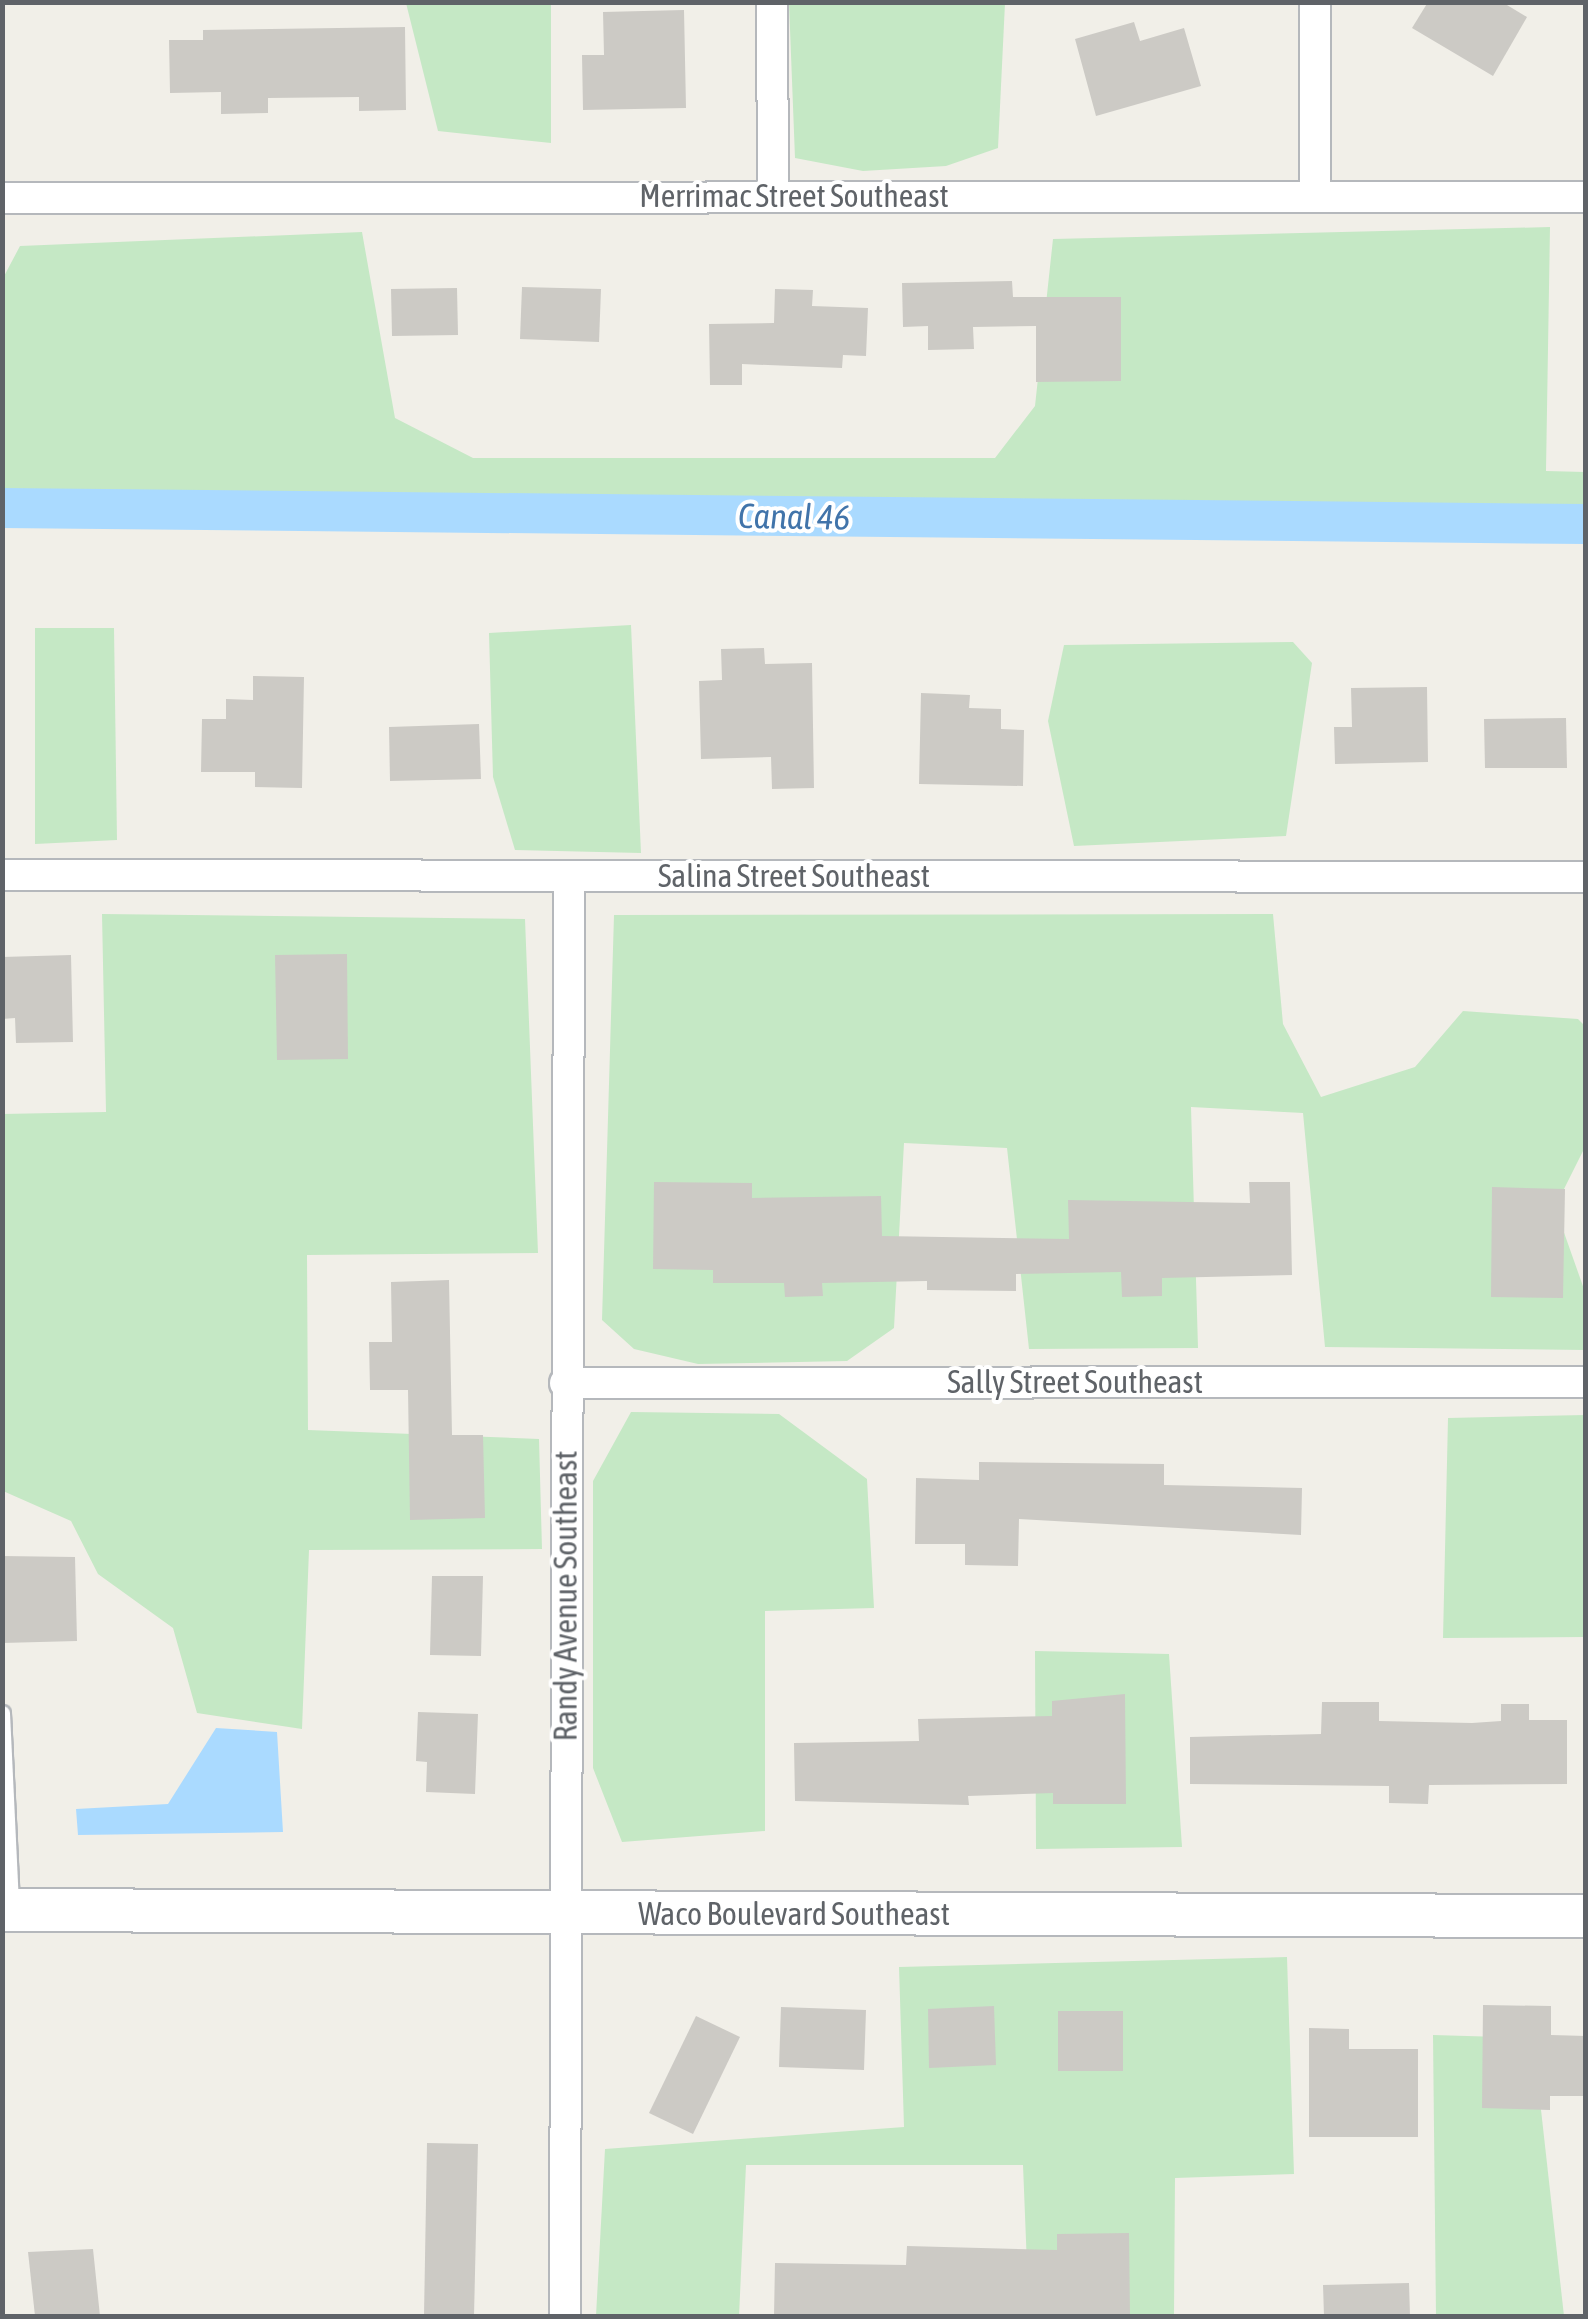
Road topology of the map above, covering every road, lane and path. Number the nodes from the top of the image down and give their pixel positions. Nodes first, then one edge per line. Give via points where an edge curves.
1 (772, 2) edge
2 (1316, 2) edge
3 (773, 195) junction
4 (1315, 196) junction
5 (1586, 197) edge
6 (2, 198) edge
7 (2, 875) edge
8 (569, 876) junction
9 (1586, 877) edge
10 (1586, 1382) edge
11 (565, 1383) junction
12 (2, 1712) edge
13 (5, 1793) edge
14 (6, 1910) edge
15 (568, 1914) junction
16 (1586, 1916) edge
17 (565, 2316) edge

1 - 3 street
2 - 4 street
3 - 4 street, Merrimac Street Southeast
3 - 6 street, Merrimac Street Southeast
4 - 5 street, Merrimac Street Southeast
7 - 8 street, Salina Street Southeast
8 - 9 street, Salina Street Southeast
8 - 11 street, Randy Avenue Southeast
10 - 11 street, Sally Street Southeast
11 - 15 street, Randy Avenue Southeast
12 - 13 lane
13 - 14 lane
14 - 15 street, Waco Boulevard Southeast
15 - 16 street, Waco Boulevard Southeast
15 - 17 street, Randy Avenue Southeast

